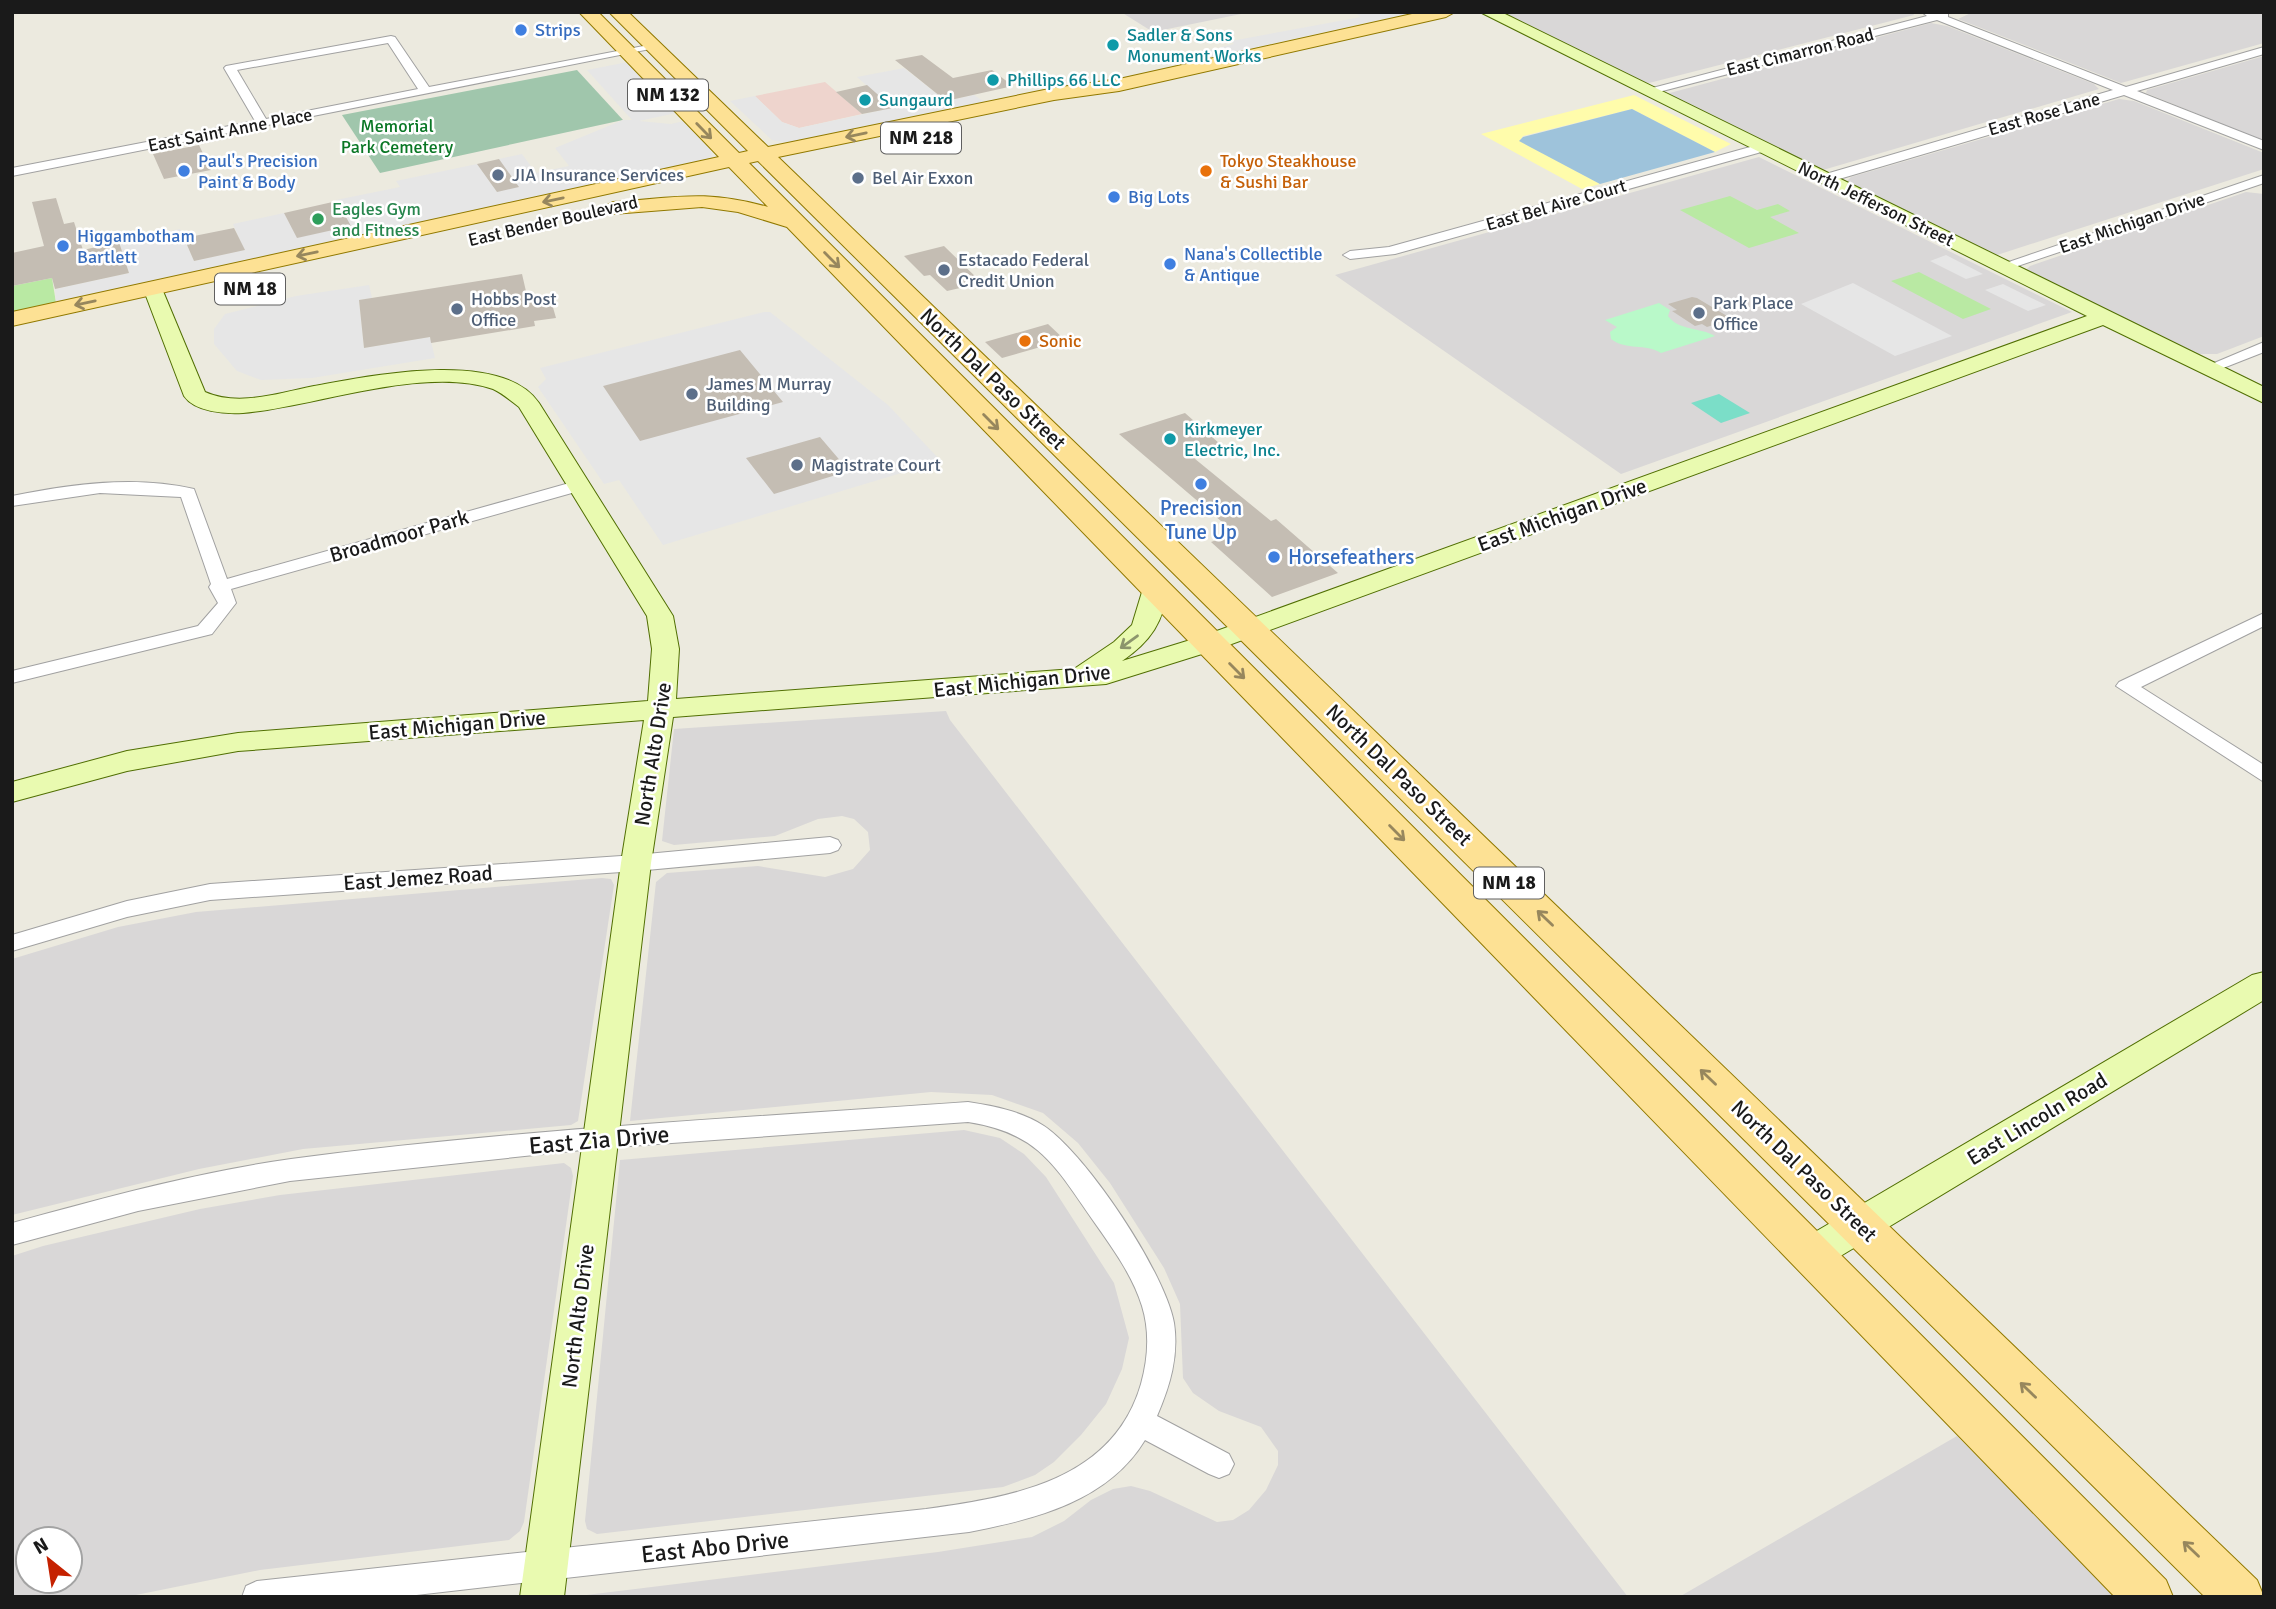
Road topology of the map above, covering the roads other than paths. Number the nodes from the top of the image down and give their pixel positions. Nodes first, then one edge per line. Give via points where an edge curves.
1 (588, 12) edge
2 (618, 12) edge
3 (1446, 12) edge
4 (1488, 12) edge
5 (1953, 12) edge
6 (1932, 14) edge
7 (654, 47) junction
8 (2264, 50) edge
9 (627, 53) junction
10 (1647, 91) junction
11 (2125, 91) junction
12 (426, 92) junction
13 (262, 123) junction
14 (2264, 146) edge
15 (1761, 148) junction
16 (756, 165) junction
17 (12, 172) edge
18 (1824, 179) junction
19 (2261, 182) edge
20 (613, 208) junction
21 (796, 224) junction
22 (538, 225) dead end
23 (1350, 256) dead end
24 (2001, 267) junction
25 (157, 298) junction
26 (2105, 317) junction
27 (12, 319) edge
28 (12, 342) edge
29 (2264, 347) edge
30 (2208, 369) junction
31 (2264, 396) edge
32 (580, 485) junction
33 (12, 501) edge
34 (218, 587) junction
35 (1154, 587) junction
36 (2264, 619) edge
37 (1248, 628) junction
38 (1209, 643) junction
39 (12, 677) edge
40 (1076, 680) junction
41 (663, 709) junction
42 (2264, 775) edge
43 (12, 792) edge
44 (830, 845) dead end
45 (636, 863) junction
46 (12, 943) edge
47 (2264, 984) edge
48 (601, 1139) junction
49 (1860, 1225) junction
50 (12, 1234) edge
51 (1130, 1252) joint
52 (1811, 1254) junction
53 (1142, 1423) junction
54 (1219, 1464) dead end
55 (545, 1566) junction
56 (257, 1597) edge
57 (542, 1597) edge
58 (2149, 1597) edge
59 (2240, 1597) edge

1 - 9 main road, North Dal Paso Street / NM 132
2 - 7 main road, North Dal Paso Street / NM 132
3 - 16 main road, East Bender Boulevard / NM 218 via 1091,91 1065,103
4 - 10 street, North Jefferson Street
5 - 6 street, East Cimarron Road
6 - 10 street, East Cimarron Road
6 - 11 street
7 - 9 street, East Saint Anne Place
7 - 16 main road, North Dal Paso Street / NM 132
8 - 11 street, East Rose Lane
9 - 12 street, East Saint Anne Place
9 -> 16 main road, North Dal Paso Street / NM 132
10 - 15 street, North Jefferson Street
11 - 14 street
11 - 18 street, East Rose Lane
12 - 13 street, East Saint Anne Place
12 - 13 street via 391,39 230,68
13 - 17 street, East Saint Anne Place
15 - 18 street, North Jefferson Street
15 - 23 street, East Bel Aire Court via 1390,251
16 - 20 main road, East Bender Boulevard
16 - 21 main road, North Dal Paso Street / NM 18
16 -> 25 main road, East Bender Boulevard / NM 18
16 - 37 main road, North Dal Paso Street / NM 18
18 - 24 street, North Jefferson Street
19 - 24 street, East Michigan Drive
20 - 21 main road via 717,201
20 - 22 main road, East Bender Boulevard
21 -> 35 main road, North Dal Paso Street / NM 18
24 - 26 street, North Jefferson Street
25 -> 27 main road, East Bender Boulevard / NM 18
25 - 28 main road, East Bender Boulevard / NM 18
25 - 32 street, North Alto Drive via 195,396 206,402 244,406 407,379 495,383 528,402
26 - 30 street, North Jefferson Street
26 - 37 street, East Michigan Drive
29 - 30 street
30 - 31 street, North Jefferson Street
32 - 34 street, Broadmoor Park
32 - 41 street, North Alto Drive via 660,616 666,657
33 - 34 street via 45,493 148,488 188,493
34 - 39 street via 227,603 205,630
35 - 38 main road, North Dal Paso Street / NM 18
35 -> 40 street via 1155,608 1148,624
36 - 42 street via 2126,686
37 - 38 street, East Michigan Drive
49 -> 37 main road, North Dal Paso Street / NM 18
38 - 40 street, East Michigan Drive via 1141,666
38 -> 52 main road, North Dal Paso Street / NM 18
40 - 41 street, East Michigan Drive
41 - 43 street, East Michigan Drive via 238,742 127,761
41 - 45 street, North Alto Drive via 653,743
44 - 45 street, East Jemez Road
45 - 46 street, East Jemez Road via 210,892 127,909
45 - 48 street, North Alto Drive
47 - 49 street, East Lincoln Road
48 - 50 street, East Zia Drive via 290,1170 138,1200
48 - 51 street, East Zia Drive via 968,1112 1000,1115 1028,1126 1049,1142
48 - 55 street, North Alto Drive
49 - 52 street, East Lincoln Road
59 -> 49 main road, North Dal Paso Street / NM 18
51 - 53 street, East Abo Drive via 1150,1290 1161,1325 1153,1397
52 - 58 main road, North Dal Paso Street / NM 18
53 - 54 street
53 - 55 street, East Abo Drive via 1118,1454 1078,1486 1030,1505 904,1527
55 - 56 street, East Abo Drive
55 - 57 street, North Alto Drive

